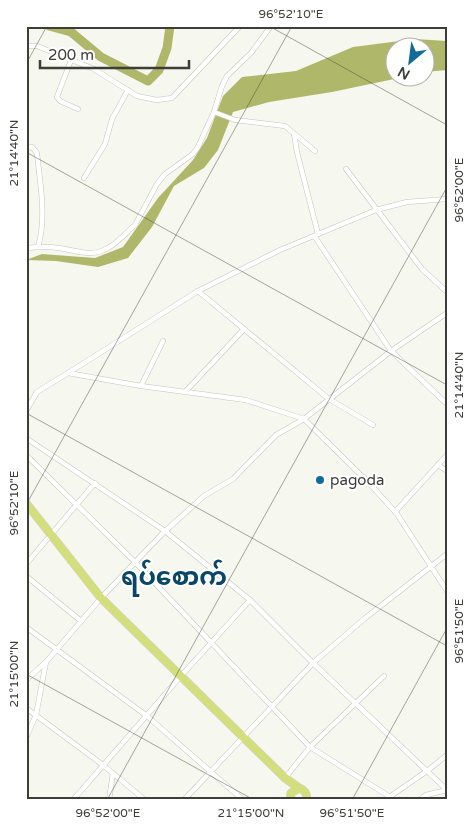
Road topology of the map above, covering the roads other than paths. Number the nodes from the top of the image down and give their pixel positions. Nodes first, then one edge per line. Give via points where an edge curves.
1 (240, 26) edge
2 (271, 26) edge
3 (26, 46) edge
4 (71, 60) junction
5 (128, 90) junction
6 (78, 109) dead end
7 (215, 112) junction
8 (294, 134) junction
9 (26, 148) edge
10 (315, 151) dead end
11 (346, 169) dead end
12 (84, 178) dead end
13 (447, 199) edge
14 (376, 210) junction
15 (316, 235) junction
16 (38, 247) junction
17 (26, 248) edge
18 (198, 291) junction
19 (447, 292) edge
20 (447, 313) edge
21 (244, 328) junction
22 (163, 341) dead end
23 (391, 351) junction
24 (68, 373) junction
25 (141, 386) junction
26 (185, 392) junction
27 (329, 399) junction
28 (447, 404) edge
29 (26, 411) edge
30 (304, 418) junction
31 (374, 425) dead end
32 (26, 438) edge
33 (26, 455) edge
34 (447, 455) edge
35 (438, 465) junction
36 (447, 471) edge
37 (95, 484) junction
38 (26, 503) edge
39 (78, 506) junction
40 (396, 512) junction
41 (165, 531) junction
42 (52, 535) junction
43 (447, 554) edge
44 (135, 562) junction
45 (26, 564) edge
46 (431, 567) junction
47 (26, 576) edge
48 (447, 591) edge
49 (101, 598) junction
50 (250, 600) junction
51 (81, 621) junction
52 (26, 627) edge
53 (211, 642) junction
54 (56, 649) junction
55 (46, 662) junction
56 (313, 663) junction
57 (181, 676) junction
58 (384, 676) dead end
59 (26, 680) edge
60 (354, 702) junction
61 (273, 707) junction
62 (26, 708) edge
63 (36, 715) junction
64 (147, 716) junction
65 (26, 738) edge
66 (244, 738) junction
67 (310, 747) junction
68 (447, 755) edge
69 (103, 765) junction
70 (427, 771) junction
71 (211, 772) junction
72 (113, 773) junction
73 (285, 778) junction
74 (298, 788) junction
75 (447, 790) edge
76 (290, 797) edge
77 (387, 798) edge
78 (73, 800) edge
79 (109, 800) edge
80 (145, 800) edge
81 (184, 800) edge
82 (243, 800) edge
83 (307, 800) edge
84 (395, 800) edge
85 (419, 800) edge

1 - 5 street via 172,98 145,98
2 - 7 street via 251,53 227,76
3 - 4 street via 37,46
4 - 5 street via 94,69
4 - 6 street via 58,97
5 - 12 street via 112,119 104,144
7 - 8 street via 232,119 285,126
7 - 16 street via 194,154 165,174 135,225 109,248 90,254 57,247
8 - 10 street
8 - 15 street
9 - 16 street via 32,147 37,153 43,208
11 - 14 street
13 - 14 street via 407,202
14 - 15 street
14 - 19 street via 422,269
15 - 18 street
15 - 23 street
16 - 17 street
18 - 21 street
18 - 24 street
20 - 23 street
21 - 26 street
21 - 27 street
22 - 25 street
23 - 27 street
23 - 28 street
24 - 25 street
24 - 29 street via 37,392
25 - 26 street
26 - 30 street via 246,400
27 - 30 street
27 - 31 street
30 - 40 street
30 - 41 street via 276,435 233,479 204,496
32 - 37 street
33 - 39 street
34 - 35 street
35 - 36 street
35 - 40 street
37 - 39 street
37 - 41 street
38 - 42 highway
39 - 42 street
39 - 44 street
40 - 46 street
41 - 44 street
41 - 50 street
42 - 45 street
42 - 49 highway
43 - 46 street
44 - 49 street
44 - 53 street
46 - 48 street
46 - 56 street
47 - 51 street
49 - 51 street
49 - 57 highway
50 - 53 street
50 - 56 street
51 - 54 street
52 - 54 street
53 - 57 street
53 - 61 street
54 - 55 street
54 - 64 street
55 - 59 street
55 - 63 street
56 - 60 street
56 - 61 street
57 - 64 street
57 - 66 highway
58 - 60 street
60 - 67 street
60 - 70 street
61 - 66 street
61 - 67 street
62 - 63 street
63 - 65 street
63 - 69 street
64 - 69 street
64 - 71 street
66 - 71 street
66 - 73 highway
67 - 73 street
67 - 77 street
68 - 70 street
69 - 72 street
69 - 78 street
70 - 75 street
70 - 77 street
71 - 81 street
71 - 82 street
72 - 79 street
72 - 80 street
73 - 74 highway
73 - 76 highway
74 - 76 highway
74 - 83 highway via 307,794
75 - 85 street
77 - 84 street

